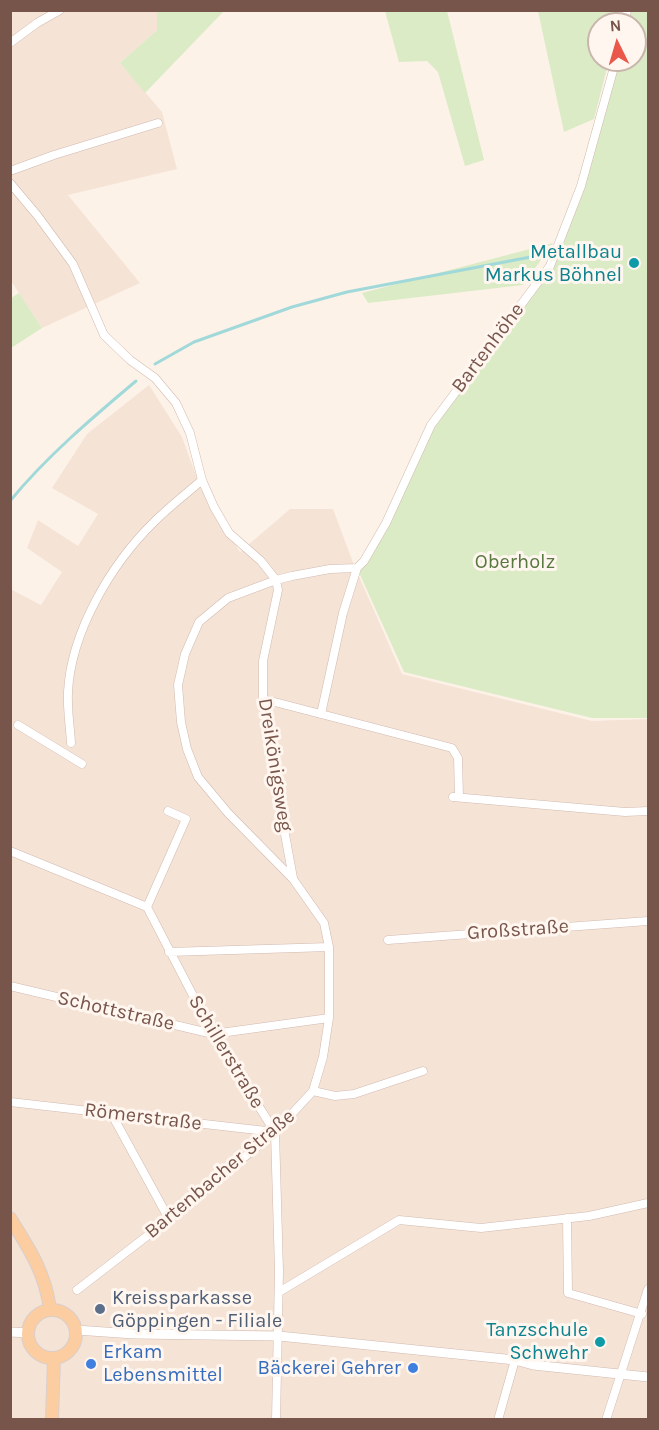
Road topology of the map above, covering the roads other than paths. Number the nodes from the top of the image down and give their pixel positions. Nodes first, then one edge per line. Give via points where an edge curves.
1 (60, 10) edge
2 (10, 43) edge
3 (613, 72) edge
4 (158, 123) dead end
5 (10, 171) edge
6 (10, 183) edge
7 (202, 480) junction
8 (357, 568) junction
9 (276, 580) junction
10 (263, 699) junction
11 (321, 714) junction
12 (18, 725) dead end
13 (71, 743) dead end
14 (82, 764) dead end
15 (168, 811) dead end
16 (648, 811) edge
17 (10, 851) edge
18 (293, 879) junction
19 (147, 908) junction
20 (648, 921) edge
21 (388, 940) dead end
22 (329, 947) junction
23 (169, 952) junction
24 (10, 986) edge
25 (329, 1018) junction
26 (213, 1034) junction
27 (423, 1071) dead end
28 (313, 1091) junction
29 (10, 1102) edge
30 (111, 1113) junction
31 (274, 1132) junction
32 (648, 1203) edge
33 (10, 1218) edge
34 (567, 1218) junction
35 (169, 1219) junction
36 (648, 1289) edge
37 (77, 1290) dead end
38 (279, 1292) junction
39 (50, 1310) junction
40 (642, 1314) junction
41 (76, 1330) junction
42 (10, 1332) edge
43 (28, 1333) junction
44 (279, 1336) junction
45 (54, 1358) junction
46 (514, 1360) junction
47 (622, 1374) junction
48 (648, 1377) edge
49 (52, 1419) edge
50 (276, 1419) edge
51 (498, 1419) edge
52 (606, 1419) edge

1 - 2 street
3 - 8 street, Bartenhöhe via 581,186 550,266 431,425 386,523
4 - 5 street
6 - 7 street via 73,264 104,335 155,378 176,403 190,433
7 - 9 street via 229,533
7 - 13 street via 152,524 95,601 71,666
8 - 9 street, Bartenbacher Straße
8 - 11 street
9 - 10 street, Dreikönigsweg via 278,590 263,661
9 - 18 street, Bartenbacher Straße via 228,598 199,622 185,654 178,685 181,722 198,777
10 - 11 street
10 - 18 street, Dreikönigsweg
11 - 16 street via 452,748 458,758 456,797
12 - 14 street
15 - 19 street via 186,819
17 - 19 street
18 - 22 street, Bartenbacher Straße via 324,922
19 - 23 street, Schillerstraße
20 - 21 street, Großstraße
22 - 23 street
22 - 25 street, Bartenbacher Straße
23 - 26 street, Schillerstraße
24 - 26 street, Schottstraße
25 - 26 street, Schottstraße
25 - 28 street, Bartenbacher Straße
26 - 31 street, Schillerstraße
27 - 28 street via 354,1094 335,1096
28 - 31 street, Bartenbacher Straße
29 - 30 street, Römerstraße
30 - 31 street, Römerstraße
30 - 35 street
31 - 35 street, Bartenbacher Straße
31 - 38 street
32 - 34 street
33 - 39 main road via 39,1267 47,1286
34 - 38 street via 473,1228 399,1220
34 - 40 street via 568,1293
35 - 37 street, Bartenbacher Straße
36 - 40 street
38 - 44 street
39 - 41 main road via 64,1313
39 - 43 main road via 33,1320
40 - 47 street
41 - 44 street
41 - 45 main road via 73,1345
42 - 43 street
43 - 45 main road via 39,1354
44 - 46 street
44 - 50 street
45 - 49 main road
46 - 47 street
46 - 51 street
47 - 48 street
47 - 52 street

